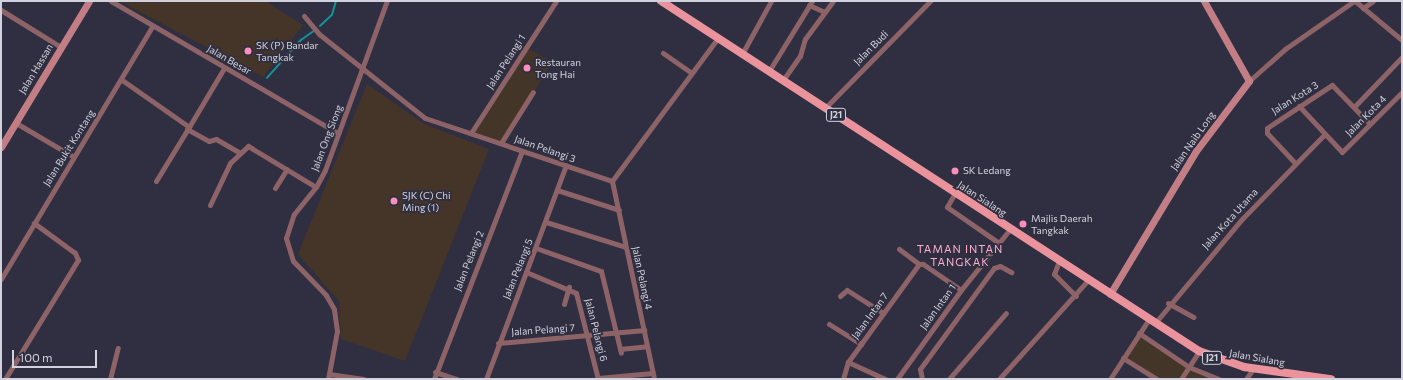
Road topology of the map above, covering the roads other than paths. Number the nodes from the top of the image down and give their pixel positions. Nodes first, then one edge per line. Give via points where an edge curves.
1 (89, 1) edge
2 (111, 1) edge
3 (387, 1) edge
4 (556, 1) edge
5 (661, 1) edge
6 (771, 1) edge
7 (833, 1) edge
8 (930, 1) edge
9 (1204, 1) edge
10 (1355, 1) edge
11 (1372, 1) edge
12 (811, 3) edge
13 (1363, 8) junction
14 (1, 10) edge
15 (825, 12) junction
16 (304, 16) dead end
17 (152, 27) junction
18 (718, 38) junction
19 (1402, 40) edge
20 (60, 47) junction
21 (663, 53) dead end
22 (742, 54) junction
23 (1402, 57) edge
24 (224, 68) junction
25 (363, 70) junction
26 (769, 71) junction
27 (692, 73) junction
28 (122, 80) junction
29 (783, 80) junction
30 (1249, 81) junction
31 (532, 92) dead end
32 (1402, 92) edge
33 (1299, 106) junction
34 (1354, 107) junction
35 (825, 108) junction
36 (16, 123) junction
37 (1370, 124) junction
38 (188, 128) junction
39 (338, 133) junction
40 (471, 133) junction
41 (1325, 134) junction
42 (501, 143) junction
43 (1, 147) edge
44 (522, 151) junction
45 (240, 153) junction
46 (74, 157) junction
47 (1295, 163) junction
48 (566, 166) junction
49 (287, 169) junction
50 (156, 181) dead end
51 (612, 181) junction
52 (316, 187) junction
53 (275, 188) dead end
54 (557, 190) junction
55 (955, 193) junction
56 (210, 205) dead end
57 (619, 210) junction
58 (546, 222) junction
59 (34, 223) junction
60 (1010, 229) junction
61 (999, 243) junction
62 (626, 247) junction
63 (536, 248) junction
64 (899, 249) dead end
65 (1059, 261) junction
66 (918, 265) junction
67 (526, 272) junction
68 (1011, 272) dead end
69 (1, 279) edge
70 (1088, 280) junction
71 (569, 287) junction
72 (961, 290) junction
73 (1110, 294) junction
74 (840, 296) dead end
75 (1076, 296) junction
76 (1168, 303) junction
77 (564, 304) dead end
78 (1006, 312) dead end
79 (882, 313) junction
80 (1193, 318) dead end
81 (1152, 321) junction
82 (828, 324) dead end
83 (644, 330) junction
84 (616, 333) junction
85 (1139, 333) junction
86 (589, 336) junction
87 (498, 343) junction
88 (860, 344) junction
89 (647, 346) junction
90 (118, 348) dead end
91 (1199, 351) junction
92 (1123, 358) junction
93 (848, 362) junction
94 (1189, 367) junction
95 (1253, 369) junction
96 (435, 372) junction
97 (654, 376) edge
98 (329, 377) edge
99 (598, 378) edge
100 (5, 379) edge
101 (110, 379) edge
102 (364, 379) edge
103 (434, 379) edge
104 (457, 379) edge
105 (486, 379) edge
106 (843, 379) edge
107 (885, 379) edge
108 (897, 379) edge
109 (922, 379) edge
110 (949, 379) edge
111 (999, 379) edge
112 (1110, 379) edge
113 (1156, 379) edge
114 (1181, 379) edge
115 (1219, 379) edge
116 (1246, 379) edge
117 (1331, 379) edge

1 - 20 main road, Jalan Hassan
2 - 17 street, Jalan Besar
3 - 25 street, Jalan Ong Siong
4 - 40 street, Jalan Pelangi 1
5 - 18 main road, Jalan Sialang / J21
6 - 22 street
7 - 15 street
8 - 35 street, Jalan Budi
9 - 30 main road
10 - 13 street
10 - 30 street via 1285,49
11 - 13 street
12 - 15 street
12 - 26 street
13 - 19 street
14 - 20 street
15 - 29 street via 804,39 798,59
16 - 25 street, Jalan Pelangi 3 via 319,34
17 - 24 street, Jalan Besar
17 - 28 street, Jalan Bukit Kontang
18 - 22 main road, Jalan Sialang / J21
18 - 27 street
20 - 36 main road, Jalan Hassan
21 - 27 street
22 - 26 main road, Jalan Sialang / J21
23 - 34 street
24 - 38 street
24 - 39 street, Jalan Besar
25 - 39 street, Jalan Ong Siong
25 - 40 street, Jalan Pelangi 3 via 425,118
26 - 29 main road, Jalan Sialang / J21
27 - 51 street
28 - 38 street
28 - 46 street, Jalan Bukit Kontang
29 - 35 main road, Jalan Sialang / J21
30 - 73 main road, Jalan Naib Long via 1196,151
31 - 42 street
32 - 37 street, Jalan Kota 4
33 - 34 street, Jalan Kota 3 via 1332,86
33 - 41 street
33 - 47 street, Jalan Kota 3 via 1270,124 1267,133
34 - 37 street, Jalan Kota 3
35 - 55 main road, Jalan Sialang / J21
36 - 43 main road, Jalan Hassan
36 - 46 street
37 - 41 street, Jalan Kota 4 via 1342,152
38 - 45 street via 209,141 216,139
38 - 50 street
39 - 52 street, Jalan Ong Siong
40 - 42 street, Jalan Pelangi 3
41 - 47 street, Jalan Kota Utama
42 - 44 street, Jalan Pelangi 3
44 - 48 street, Jalan Pelangi 3
44 - 96 street, Jalan Pelangi 2
45 - 49 street via 249,146
45 - 56 street via 230,163
46 - 59 street, Jalan Bukit Kontang
47 - 76 street, Jalan Kota Utama
48 - 51 street, Jalan Pelangi 3
48 - 54 street, Jalan Pelangi 5
49 - 52 street
49 - 53 street
51 - 57 street, Jalan Pelangi 4
52 - 98 street, Jalan Ong Siong via 290,220 286,245 297,266 326,295 334,309 337,331
54 - 57 street
54 - 58 street, Jalan Pelangi 5
55 - 60 main road, Jalan Sialang / J21
55 - 61 street via 947,207
57 - 62 street, Jalan Pelangi 4
58 - 62 street
58 - 63 street, Jalan Pelangi 5
59 - 69 street, Jalan Bukit Kontang
59 - 100 street via 75,253 78,260
60 - 61 street, Jalan Intan 1
60 - 65 main road, Jalan Sialang / J21
61 - 72 street, Jalan Intan 1
62 - 83 street, Jalan Pelangi 4
63 - 67 street, Jalan Pelangi 5
63 - 84 street via 601,271
64 - 66 street
65 - 70 main road, Jalan Sialang / J21
65 - 75 street via 1054,274
66 - 72 street
66 - 79 street, Jalan Intan 7
67 - 71 street
67 - 87 street, Jalan Pelangi 5
68 - 109 street via 1000,266 994,268 920,369
70 - 73 main road, Jalan Sialang / J21
70 - 75 street
71 - 77 street
71 - 86 street, Jalan Pelangi 6 via 578,296
72 - 108 street, Jalan Intan 1
73 - 81 main road, Jalan Sialang / J21
74 - 79 street via 847,290
75 - 111 street
76 - 80 street
76 - 81 street, Jalan Kota Utama
78 - 110 street
79 - 88 street, Jalan Intan 7
81 - 85 street, Jalan Kota Utama
81 - 91 main road, Jalan Sialang / J21
82 - 88 street
83 - 84 street, Jalan Pelangi 7
83 - 89 street, Jalan Pelangi 4
84 - 86 street, Jalan Pelangi 7
84 - 89 street via 620,351
85 - 92 street, Jalan Kota Utama
85 - 94 street
86 - 87 street, Jalan Pelangi 7
86 - 99 street, Jalan Pelangi 6
87 - 105 street, Jalan Pelangi 5
88 - 93 street, Jalan Intan 7
89 - 97 street, Jalan Pelangi 4
90 - 101 street
91 - 94 street
91 - 95 main road, Jalan Sialang / J21 via 1223,362
92 - 112 street, Jalan Kota Utama
92 - 113 street
93 - 106 street, Jalan Intan 7
93 - 107 street
94 - 114 street
94 - 115 street
95 - 116 street
95 - 117 main road, Jalan Sialang / J21
96 - 103 street, Jalan Pelangi 2
96 - 104 street
97 - 99 street
98 - 102 street

